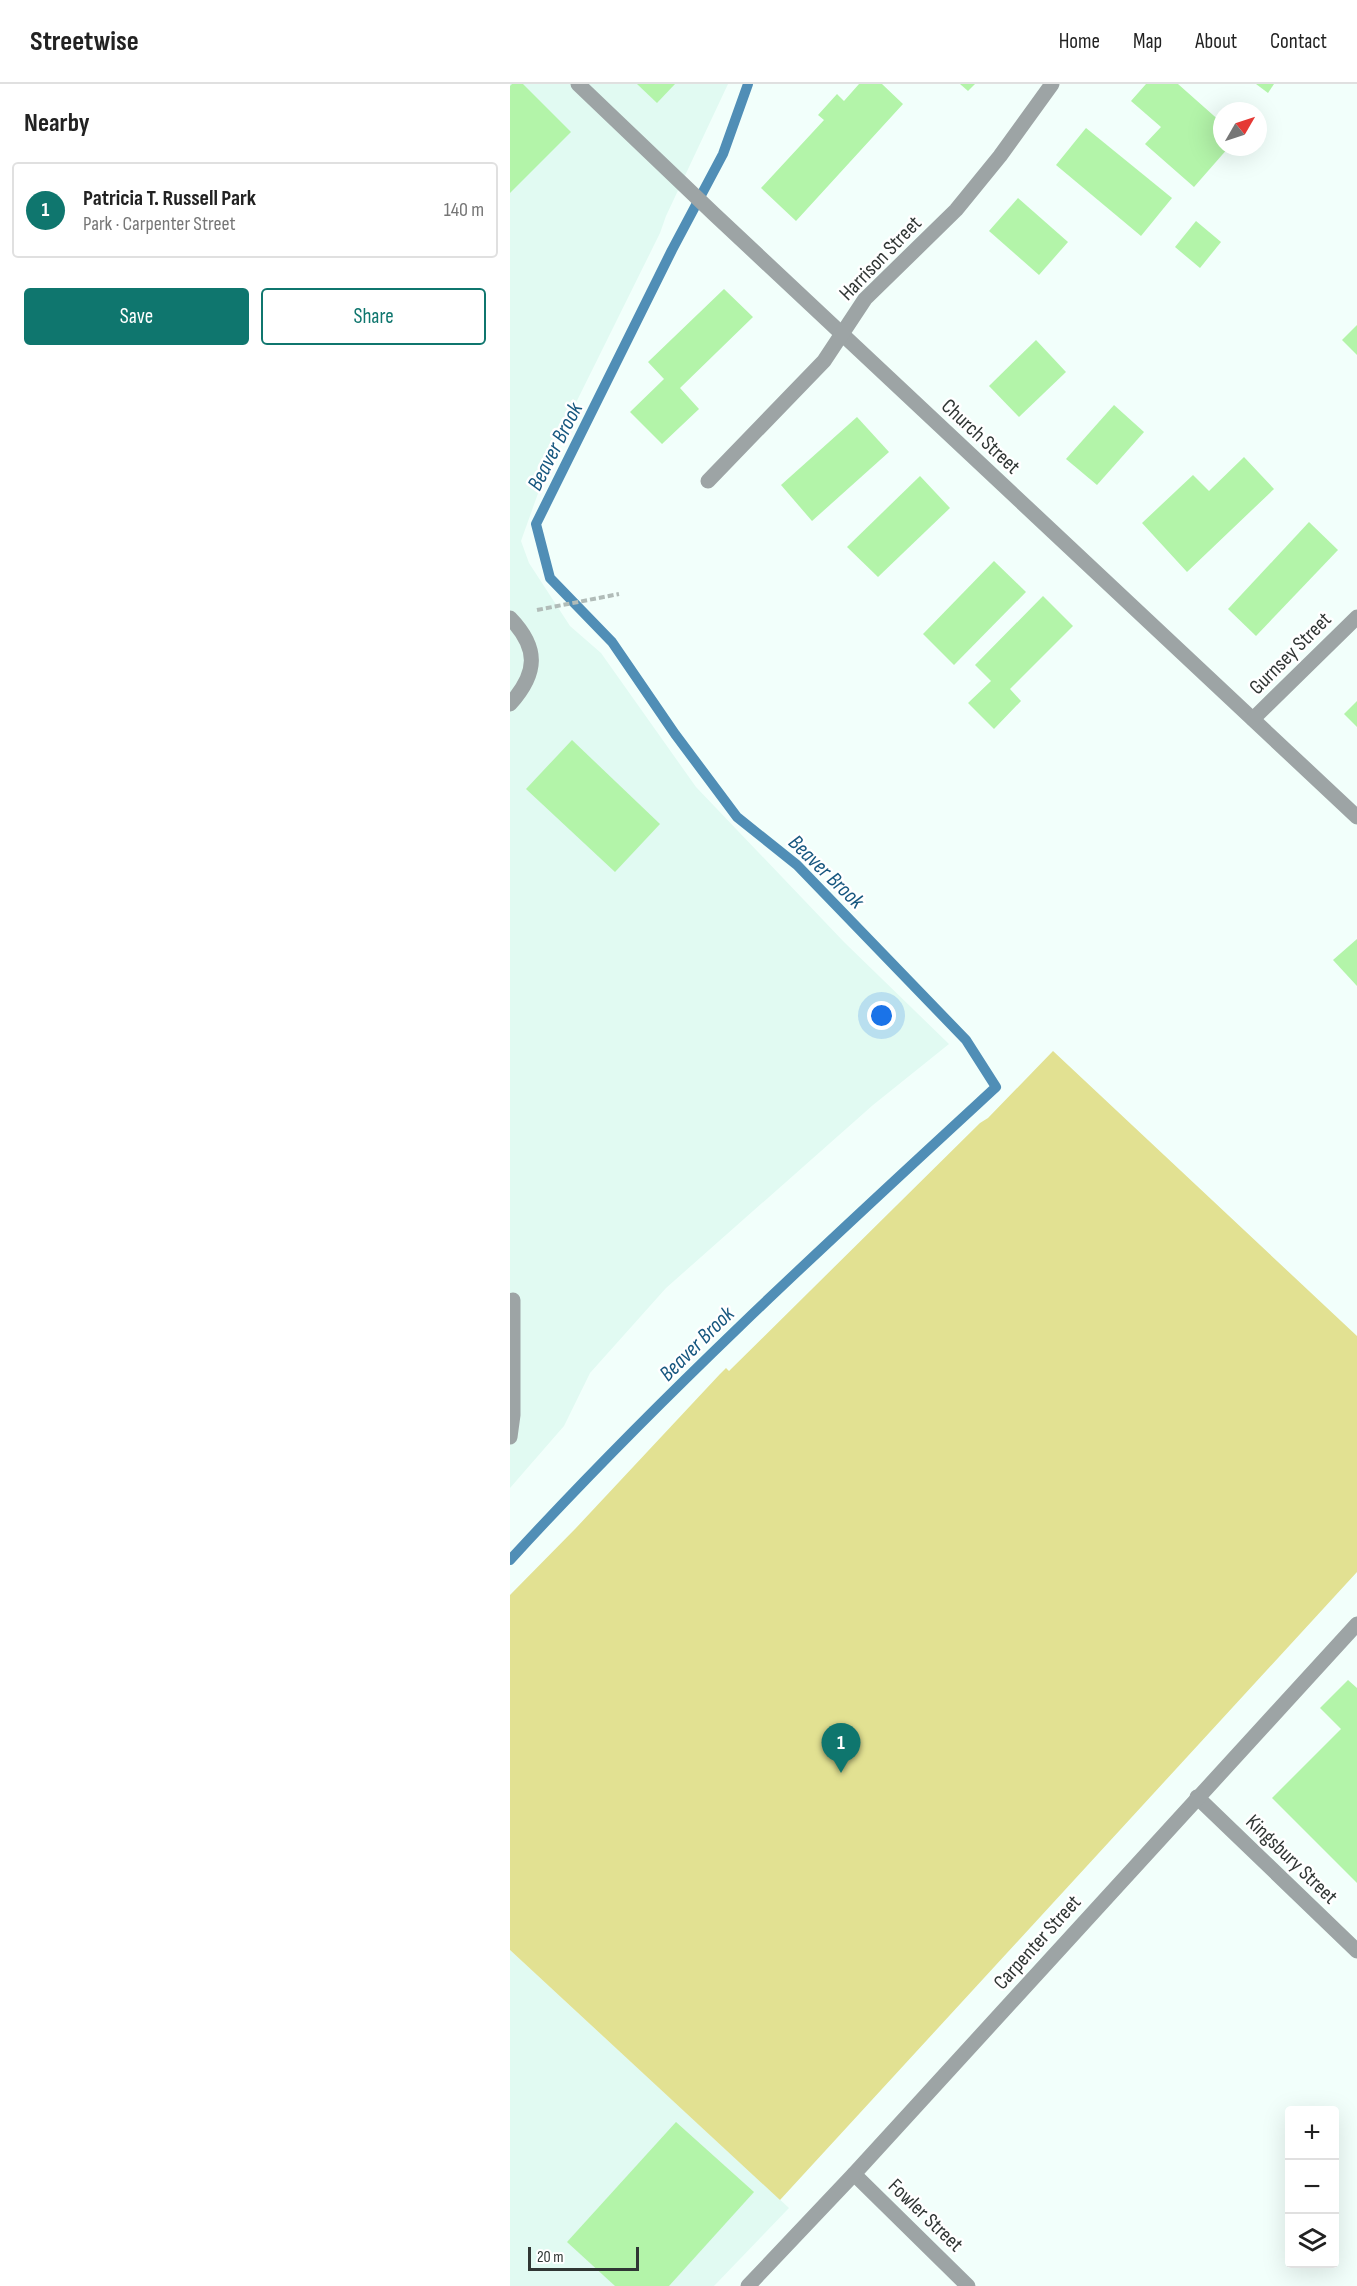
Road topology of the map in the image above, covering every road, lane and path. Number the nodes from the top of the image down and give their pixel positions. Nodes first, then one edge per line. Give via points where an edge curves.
1 (578, 84) edge
2 (1052, 84) edge
3 (841, 333) junction
4 (708, 481) dead end
5 (619, 594) dead end
6 (547, 608) dead end
7 (1357, 617) edge
8 (510, 618) edge
9 (510, 704) edge
10 (1253, 719) junction
11 (1357, 817) edge
12 (513, 1300) dead end
13 (510, 1437) edge
14 (1357, 1624) edge
15 (1197, 1797) junction
16 (1357, 1951) edge
17 (854, 2174) junction
18 (748, 2286) edge
19 (968, 2286) edge

1 - 3 street, Church Street
2 - 3 street, Harrison Street via 956,210 865,299
3 - 4 street, Harrison Street via 824,361
3 - 10 street, Church Street
5 - 6 path
7 - 10 street, Gurnsey Street
8 - 9 street via 529,643 532,666
10 - 11 street, Church Street
12 - 13 street
14 - 15 street, Carpenter Street
15 - 16 street, Kingsbury Street
15 - 17 street, Carpenter Street
17 - 18 street, Carpenter Street
17 - 19 street, Fowler Street

